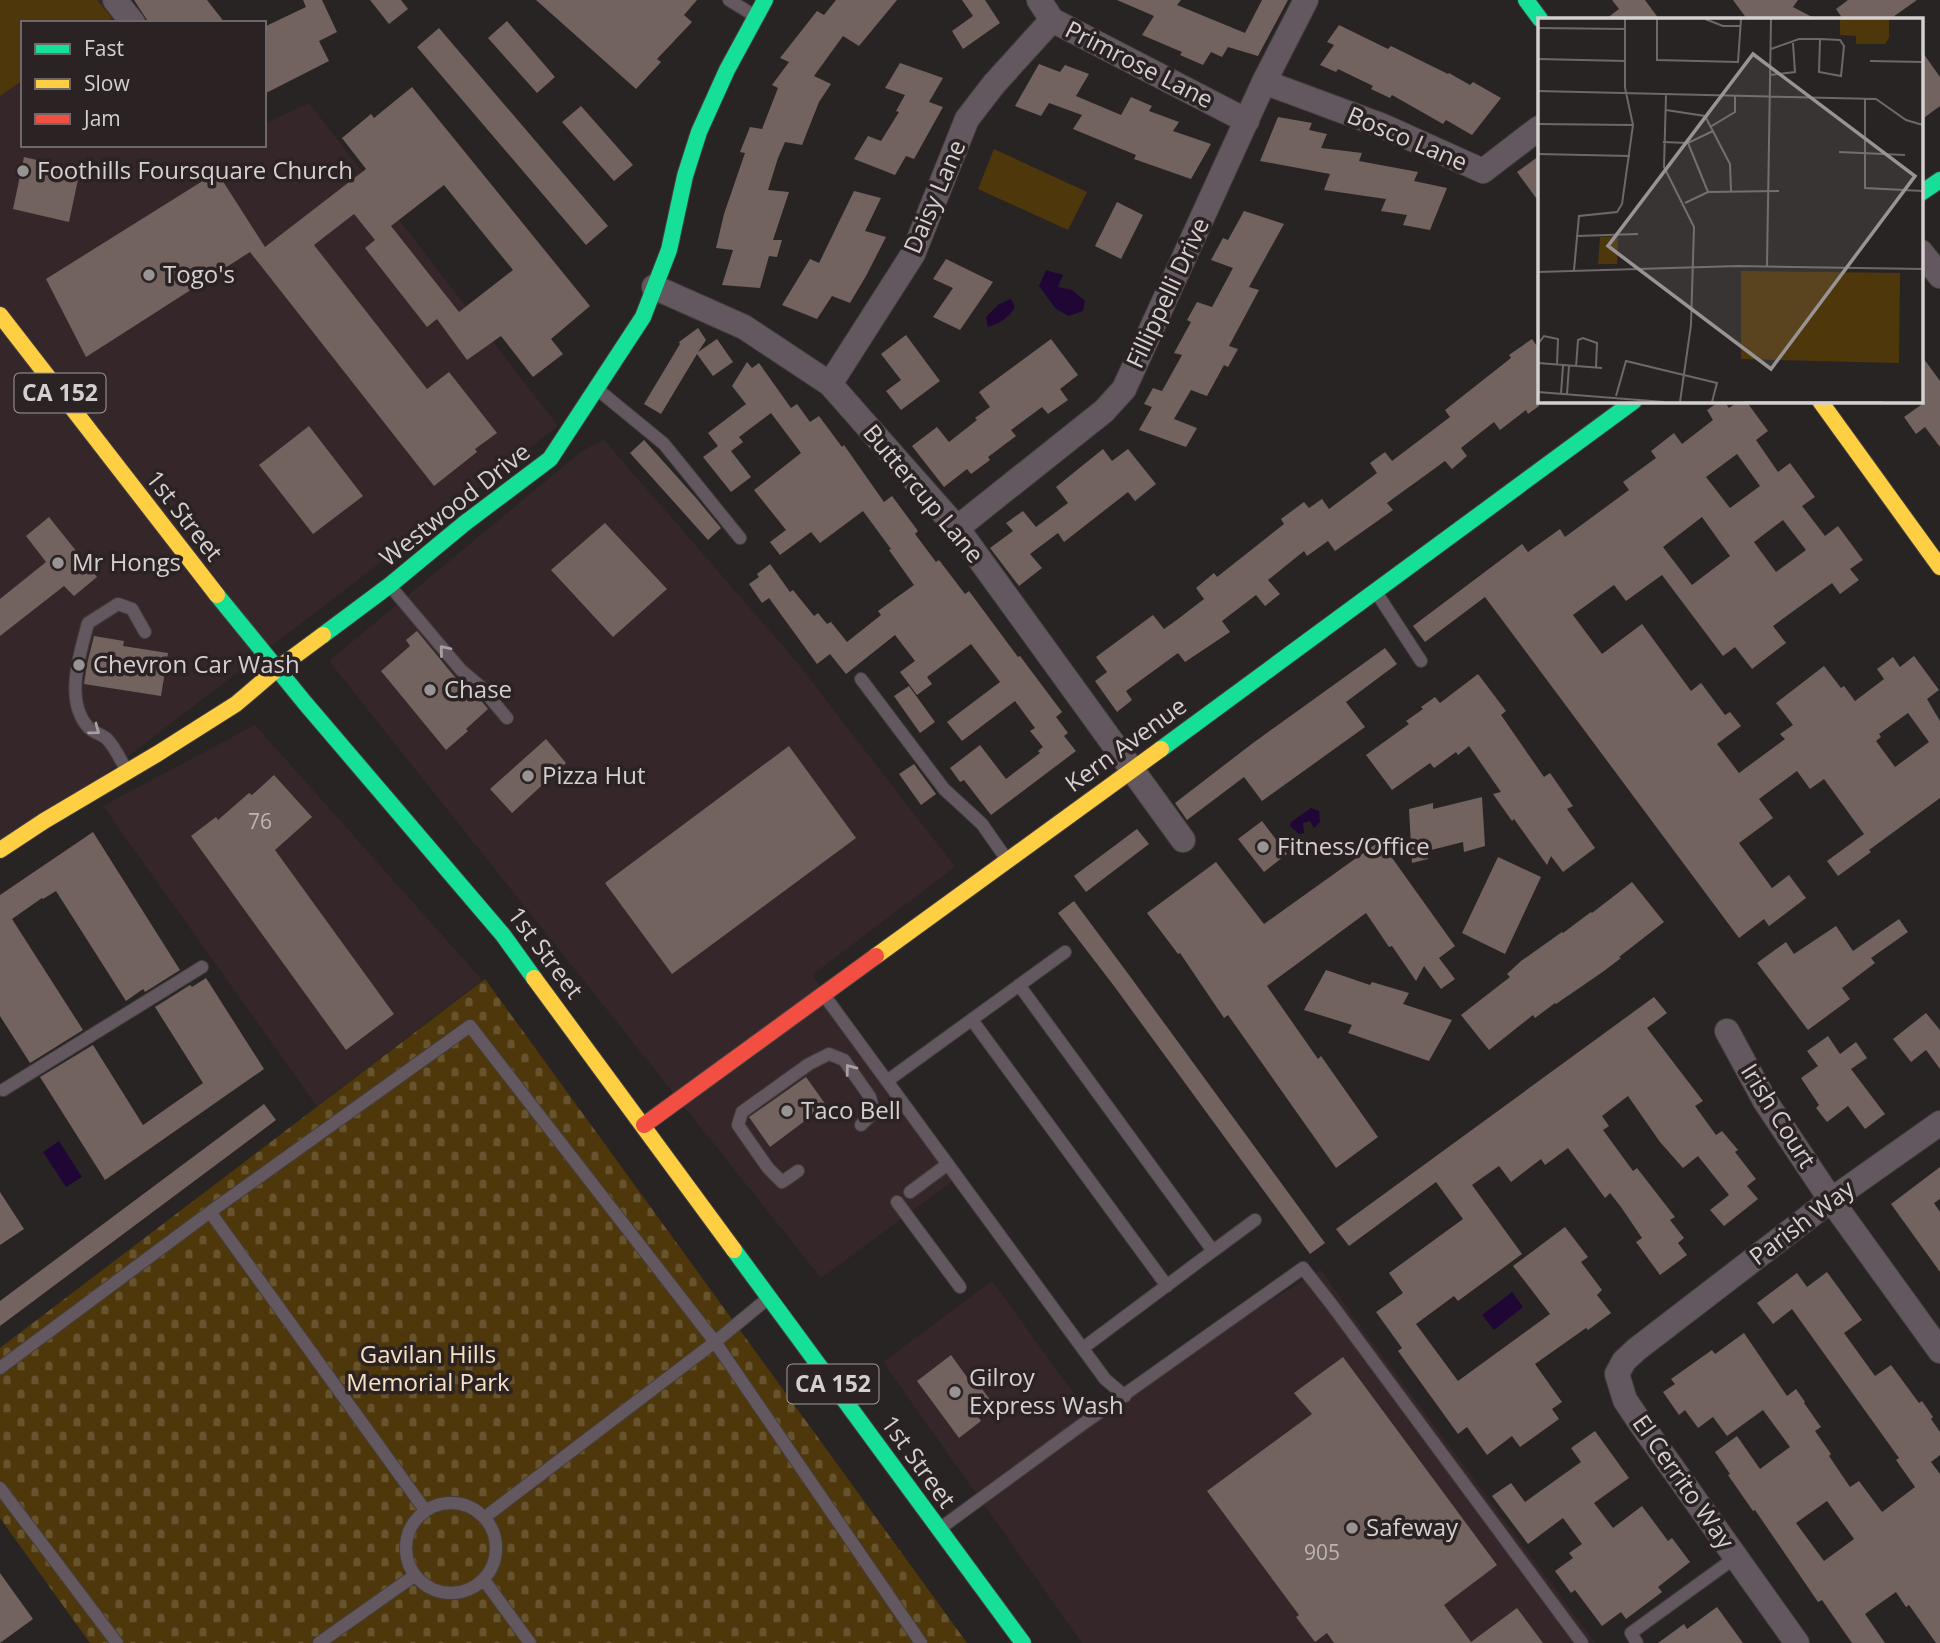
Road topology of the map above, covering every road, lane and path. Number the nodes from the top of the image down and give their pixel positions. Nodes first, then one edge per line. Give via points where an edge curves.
1 (114, 0) edge
2 (729, 0) edge
3 (765, 0) edge
4 (1306, 0) edge
5 (1526, 0) edge
6 (1045, 10) edge
7 (755, 16) junction
8 (1539, 18) edge
9 (131, 21) edge
10 (1264, 82) junction
11 (1247, 121) junction
12 (1538, 129) edge
13 (1940, 180) edge
14 (1923, 192) edge
15 (1923, 254) edge
16 (1940, 276) edge
17 (654, 288) junction
18 (0, 315) edge
19 (830, 384) junction
20 (596, 388) junction
21 (1633, 402) edge
22 (1821, 402) edge
23 (957, 528) junction
24 (740, 538) dead end
25 (1940, 567) edge
26 (390, 585) junction
27 (1376, 592) junction
28 (145, 632) dead end
29 (1421, 661) dead end
30 (277, 669) junction
31 (861, 679) dead end
32 (507, 718) dead end
33 (1131, 769) junction
34 (128, 772) junction
35 (1183, 840) dead end
36 (0, 850) edge
37 (1007, 860) junction
38 (1065, 952) dead end
39 (202, 967) dead end
40 (1019, 985) junction
41 (824, 995) junction
42 (972, 1020) junction
43 (1727, 1031) dead end
44 (887, 1081) junction
45 (3, 1090) dead end
46 (1940, 1123) edge
47 (644, 1125) junction
48 (861, 1125) dead end
49 (948, 1164) junction
50 (798, 1171) dead end
51 (910, 1192) dead end
52 (1831, 1200) junction
53 (897, 1202) dead end
54 (210, 1212) junction
55 (1255, 1220) dead end
56 (1213, 1251) junction
57 (1167, 1286) junction
58 (960, 1287) dead end
59 (769, 1298) junction
60 (1667, 1327) joint
61 (715, 1342) junction
62 (1083, 1348) junction
63 (1940, 1351) edge
64 (0, 1368) edge
65 (1125, 1396) junction
66 (0, 1488) edge
67 (425, 1510) junction
68 (485, 1517) junction
69 (939, 1529) junction
70 (1736, 1557) junction
71 (414, 1576) junction
72 (484, 1580) junction
73 (117, 1643) edge
74 (319, 1643) edge
75 (530, 1643) edge
76 (921, 1643) edge
77 (1023, 1643) edge
78 (1582, 1643) edge
79 (1637, 1643) edge
80 (1797, 1643) edge

1 - 9 street
2 - 7 lane
3 - 7 street, Westwood Drive
4 - 10 street, Fillippelli Drive
5 - 8 street
6 - 11 street, Primrose Lane
6 - 19 street, Daisy Lane via 967,120 914,254
7 - 17 street, Westwood Drive via 699,132
10 - 11 street, Fillippelli Drive
10 - 12 street, Bosco Lane via 1383,126 1483,171
11 - 23 street, Fillippelli Drive via 1124,389 1104,411
13 - 14 street
15 - 16 street
17 - 19 street, Buttercup Lane via 744,327
17 - 20 street, Westwood Drive via 643,317
18 - 30 street, 1st Street / CA 152
19 - 23 street, Buttercup Lane
20 - 24 lane via 664,444
20 - 26 street, Westwood Drive via 550,459
21 - 27 street, Kern Avenue
22 - 25 street
23 - 33 street, Buttercup Lane
26 - 30 street, Westwood Drive
32 -> 26 lane
27 - 29 lane
27 - 33 street, Kern Avenue
28 -> 34 lane via 132,609 118,604 89,623 76,683 79,713 89,729 106,738
30 - 34 street, Westwood Drive via 236,704
30 - 47 street, 1st Street / CA 152 via 503,935
31 - 37 lane via 944,789 982,824
33 - 35 street, Buttercup Lane
33 - 37 street, Kern Avenue
34 - 36 street, Westwood Drive
37 - 41 street, Kern Avenue
38 - 40 lane
39 - 45 lane
40 - 42 lane
40 - 56 lane
41 - 44 lane
41 - 47 street, Kern Avenue
42 - 44 lane
42 - 57 lane
43 - 52 street, Irish Court via 1765,1101
44 - 49 lane
46 - 52 street, Parish Way
47 - 59 street, 1st Street / CA 152
48 -> 50 lane via 874,1112 870,1097 844,1060 830,1054 742,1112 738,1125 768,1168 782,1182
49 - 51 lane
49 - 62 lane
52 - 60 street, Parish Way
52 - 63 street, Irish Court
53 - 58 lane
54 - 61 lane via 470,1026
54 - 64 lane
54 - 67 lane
55 - 56 lane
56 - 57 lane
57 - 62 lane
59 - 61 lane
59 - 69 street, 1st Street / CA 152
60 - 70 street, El Cerrito Way via 1624,1361 1617,1374 1630,1408
61 - 68 lane
61 - 76 lane
62 - 65 lane via 1105,1379
65 - 69 lane
65 - 78 lane via 1303,1268
66 - 73 lane
67 - 68 lane via 455,1502
67 - 71 lane via 409,1530 405,1545
68 - 72 lane via 497,1546 495,1562
69 - 77 street, 1st Street / CA 152
70 - 79 lane via 1631,1633
70 - 80 street, El Cerrito Way
71 - 72 lane via 425,1586 456,1594
71 - 74 lane
72 - 75 lane

